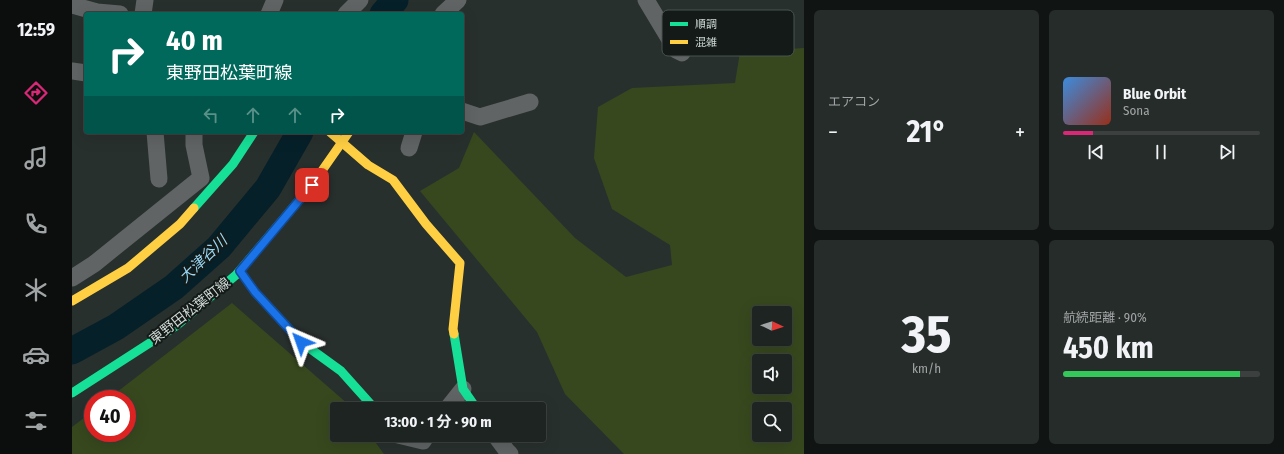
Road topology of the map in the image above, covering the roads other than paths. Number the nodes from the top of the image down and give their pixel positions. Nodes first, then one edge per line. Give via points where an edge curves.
1 (144, 0) edge
2 (275, 0) edge
3 (360, 0) edge
4 (458, 0) edge
5 (646, 0) edge
6 (72, 4) edge
7 (97, 12) edge
8 (143, 12) edge
9 (270, 12) edge
10 (348, 12) edge
11 (445, 12) edge
12 (662, 27) edge
13 (72, 72) edge
14 (84, 73) edge
15 (530, 102) dead end
16 (464, 112) edge
17 (155, 134) edge
18 (194, 134) edge
19 (253, 134) edge
20 (413, 134) edge
21 (336, 137) edge
22 (409, 148) dead end
23 (160, 179) dead end
24 (240, 271) junction
25 (72, 278) edge
26 (72, 301) edge
27 (463, 389) junction
28 (72, 393) edge
29 (369, 402) edge
30 (453, 402) edge
31 (472, 402) edge
32 (500, 442) edge
33 (510, 454) edge

1 - 8 street
2 - 9 street
3 - 10 street
4 - 11 street
5 - 12 street
6 - 7 street
13 - 14 street
15 - 16 street via 480,117
17 - 23 street
18 - 25 street via 201,178 94,264
19 - 26 street via 233,164 180,224 128,268
20 - 22 street
21 - 24 street, 東野田松葉町線 via 312,185
21 - 27 street via 368,165 393,180 426,224 460,262 453,330
24 - 28 street, 東野田松葉町線 via 176,326
24 - 29 street via 255,292 301,342 341,370
27 - 30 street
27 - 31 street
32 - 33 street

